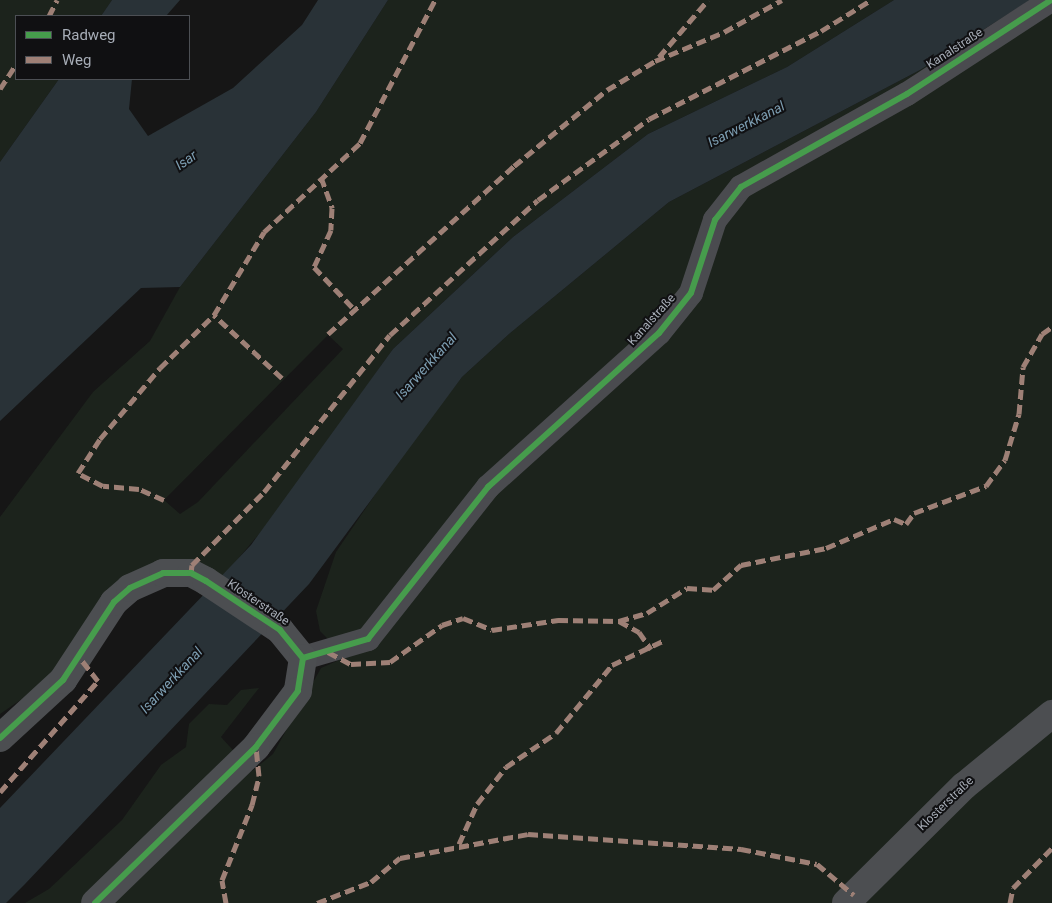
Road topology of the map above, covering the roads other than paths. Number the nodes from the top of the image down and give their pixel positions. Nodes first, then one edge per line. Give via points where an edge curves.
1 (1051, 0) edge
2 (303, 658) junction
3 (1052, 714) edge
4 (0, 738) edge
5 (95, 903) edge
6 (846, 903) edge

1 - 2 street, Kanalstraße via 907,94 741,188 715,220 691,293 659,333 488,487 368,639
2 - 4 main road, Klosterstraße via 280,630 206,581 177,571 130,588 114,602 63,680
2 - 5 main road via 298,691 256,747
3 - 6 main road, Klosterstraße via 964,786

